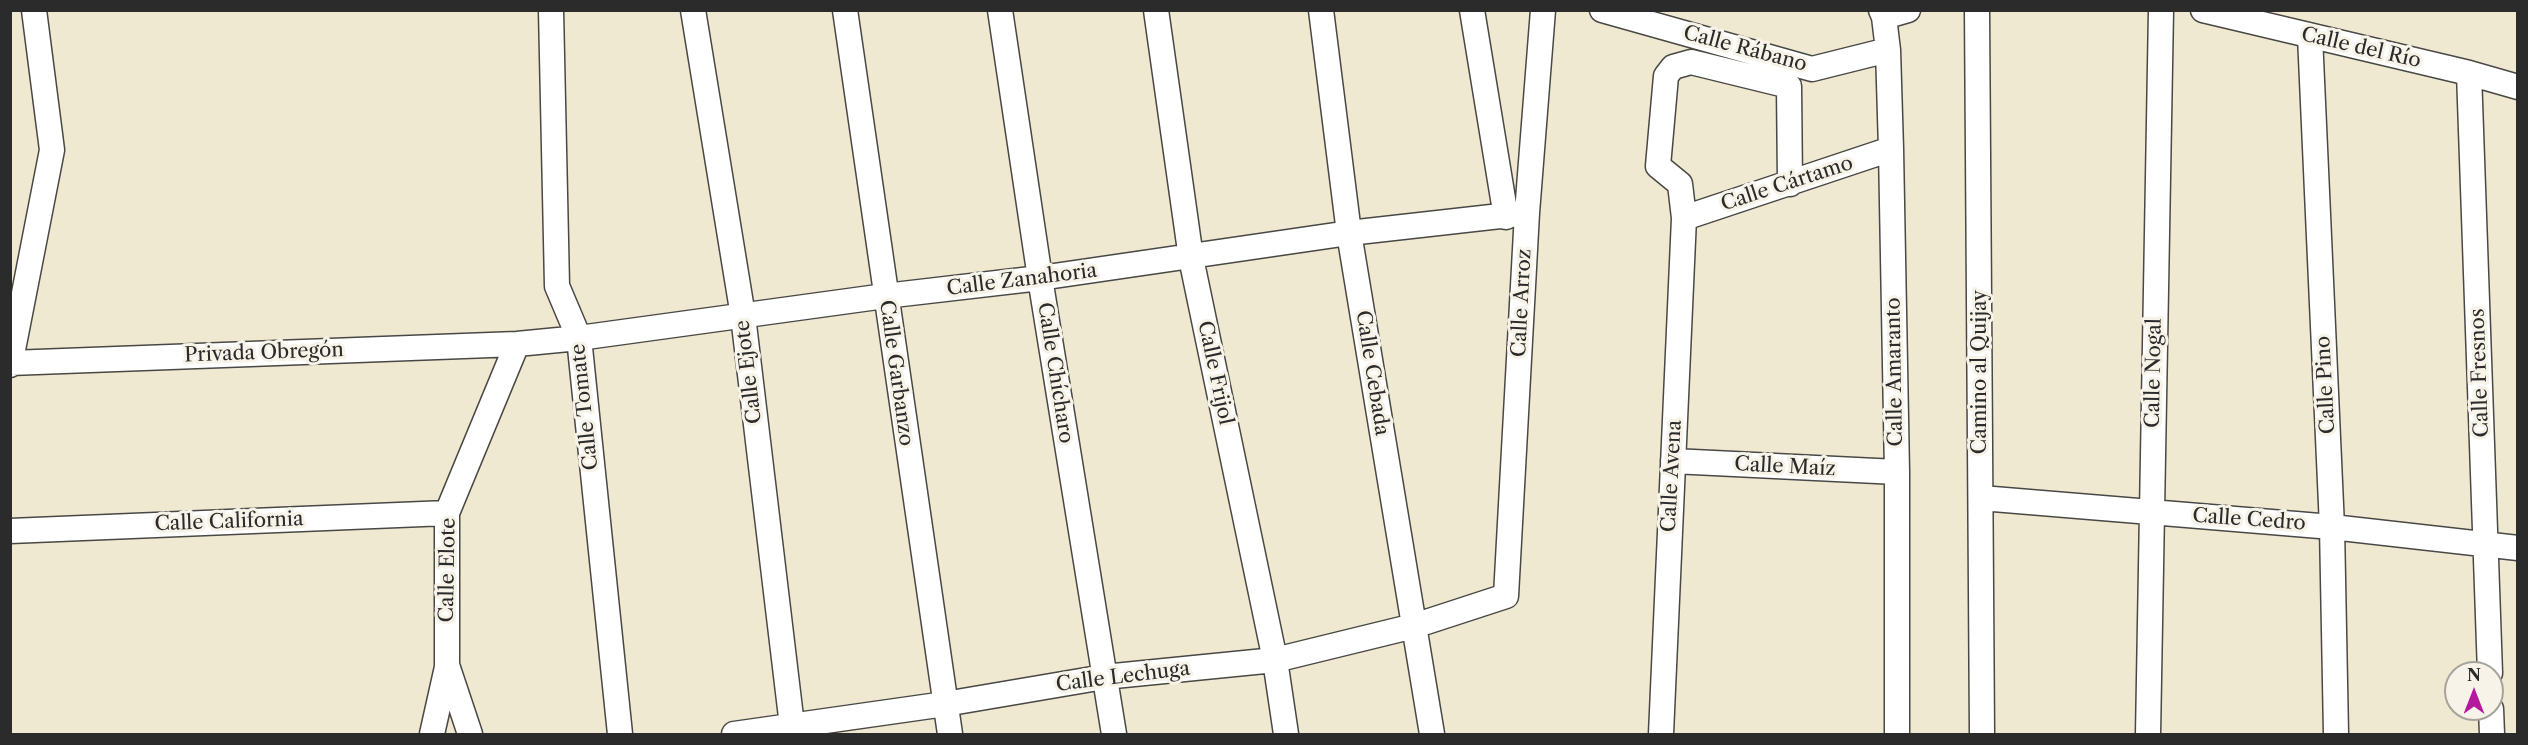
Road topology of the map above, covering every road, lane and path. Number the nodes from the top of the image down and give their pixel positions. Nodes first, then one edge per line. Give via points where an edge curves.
1 (34, 10) edge
2 (551, 10) edge
3 (693, 10) edge
4 (845, 10) edge
5 (1000, 10) edge
6 (1156, 10) edge
7 (1321, 10) edge
8 (1472, 10) edge
9 (1543, 10) edge
10 (1602, 10) edge
11 (1908, 10) edge
12 (1977, 10) edge
13 (2161, 10) edge
14 (2203, 10) edge
15 (1883, 14) edge
16 (2310, 36) junction
17 (1888, 50) junction
18 (2469, 73) junction
19 (2517, 87) edge
20 (1891, 149) junction
21 (1790, 184) junction
22 (1516, 215) junction
23 (1684, 218) junction
24 (1349, 233) junction
25 (1191, 258) junction
26 (1040, 278) junction
27 (885, 296) junction
28 (742, 316) junction
29 (579, 338) junction
30 (518, 344) junction
31 (11, 363) edge
32 (1673, 461) junction
33 (1896, 472) junction
34 (1981, 498) junction
35 (447, 513) junction
36 (2152, 513) junction
37 (2332, 526) junction
38 (10, 531) edge
39 (2487, 545) junction
40 (2517, 548) edge
41 (1506, 596) joint
42 (1414, 627) junction
43 (1275, 660) junction
44 (2490, 661) edge
45 (447, 665) junction
46 (1104, 677) junction
47 (945, 704) junction
48 (792, 730) edge
49 (432, 735) edge
50 (470, 735) edge
51 (620, 735) edge
52 (734, 735) edge
53 (950, 735) edge
54 (1114, 735) edge
55 (1286, 735) edge
56 (1432, 735) edge
57 (1661, 735) edge
58 (1897, 735) edge
59 (1982, 735) edge
60 (2148, 735) edge
61 (2336, 735) edge

1 - 31 street via 52,150
2 - 29 street, Calle Tomate via 556,286
3 - 28 street, Calle Ejote
4 - 27 street, Calle Garbanzo
5 - 26 street, Calle Chícharo
6 - 25 street, Calle Frijol
7 - 24 street, Calle Cebada
8 - 22 street, Calle Arroz
9 - 22 street, Calle Arroz
10 - 17 street, Calle Rábano via 1812,69
11 - 15 street
12 - 34 street, Camino al Quijay
13 - 36 street, Calle Nogal
14 - 16 street, Calle del Río
15 - 17 street, Calle Amaranto
16 - 18 street, Calle del Río
16 - 37 street, Calle Pino
17 - 20 street, Calle Amaranto
18 - 19 street, Calle del Río
18 - 39 street, Calle Fresnos
20 - 21 street, Calle Cártamo
20 - 33 street, Calle Amaranto
21 - 23 street, Calle Cártamo
21 - 23 street, Calle Avena via 1789,86 1691,62 1673,67 1666,76 1658,166 1680,184
22 - 24 street, Calle Zanahoria
22 - 41 street, Calle Arroz
23 - 32 street, Calle Avena
24 - 25 street, Calle Zanahoria
24 - 42 street, Calle Cebada
25 - 26 street, Calle Zanahoria
25 - 43 street, Calle Frijol
26 - 27 street, Calle Zanahoria
26 - 46 street, Calle Chícharo
27 - 28 street, Calle Zanahoria
27 - 47 street, Calle Garbanzo
28 - 29 street, Calle Zanahoria
28 - 48 street, Calle Ejote
29 - 30 street, Calle Zanahoria
29 - 51 street, Calle Tomate
30 - 31 street, Privada Obregón
30 - 35 street, Calle Elote
32 - 33 street, Calle Maíz
32 - 57 street, Calle Avena
33 - 58 street, Calle Amaranto
34 - 36 street, Calle Cedro
34 - 59 street, Camino al Quijay
35 - 38 street, Calle California
35 - 45 street, Calle Elote
36 - 37 street, Calle Cedro
36 - 60 street, Calle Nogal
37 - 39 street, Calle Cedro
37 - 61 street, Calle Pino
39 - 40 street, Calle Cedro
39 - 44 street, Calle Fresnos
41 - 42 street, Calle Lechuga
42 - 43 street, Calle Lechuga
42 - 56 street, Calle Cebada
43 - 46 street, Calle Lechuga
43 - 55 street, Calle Frijol
45 - 49 street
45 - 50 street, Calle Elote
46 - 47 street, Calle Lechuga
46 - 54 street, Calle Chícharo
47 - 48 street, Calle Lechuga
47 - 53 street, Calle Garbanzo
48 - 52 street, Calle Lechuga

